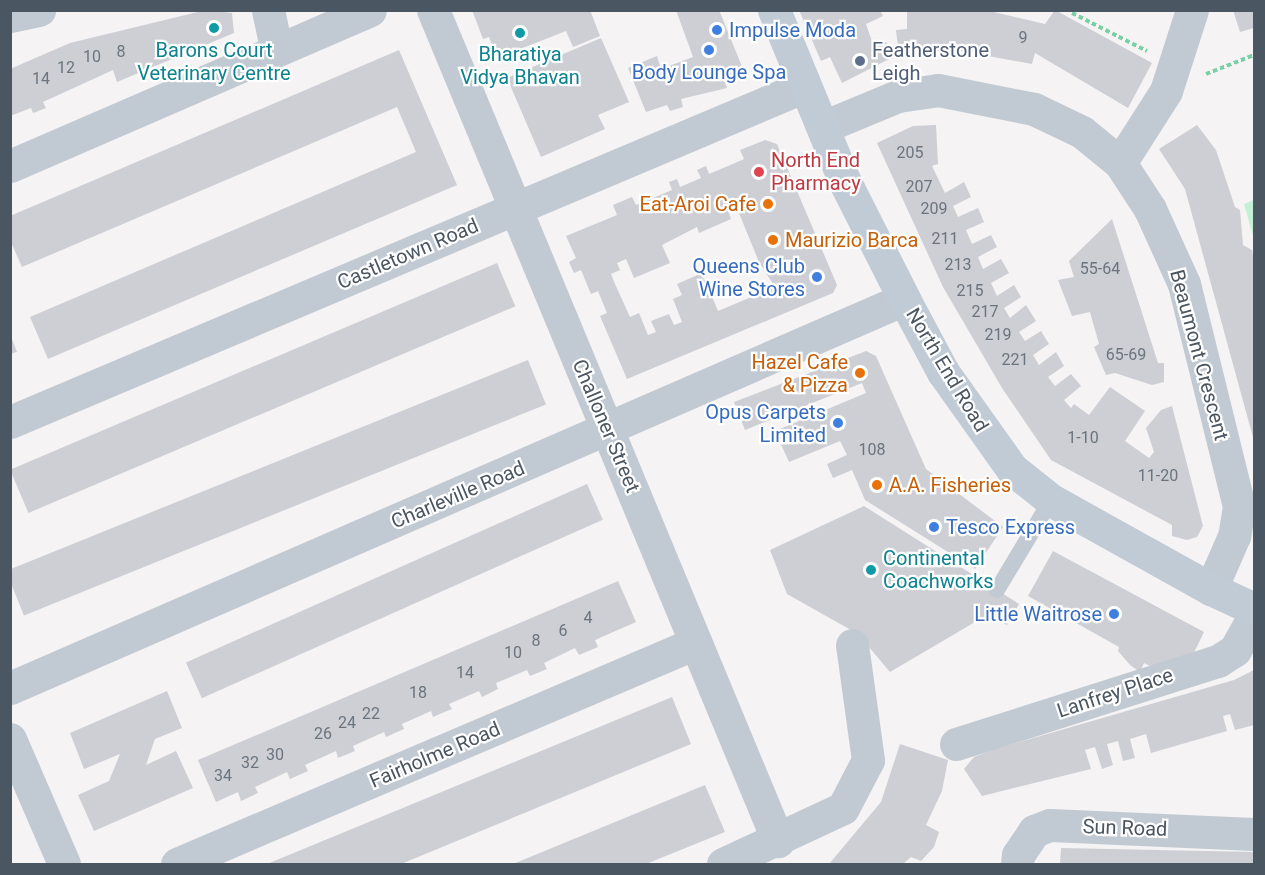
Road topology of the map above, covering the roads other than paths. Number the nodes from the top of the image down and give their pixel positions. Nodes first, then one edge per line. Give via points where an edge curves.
1 (39, 10) edge
2 (268, 10) edge
3 (370, 10) edge
4 (433, 10) edge
5 (774, 10) edge
6 (1192, 10) edge
7 (10, 16) edge
8 (276, 48) junction
9 (805, 86) junction
10 (823, 127) junction
11 (1120, 163) junction
12 (10, 166) edge
13 (516, 208) junction
14 (904, 299) junction
15 (10, 422) edge
16 (608, 430) junction
17 (1051, 500) junction
18 (1210, 589) junction
19 (998, 590) dead end
20 (1254, 609) edge
21 (1254, 616) edge
22 (693, 644) junction
23 (852, 645) dead end
24 (10, 688) edge
25 (10, 739) edge
26 (956, 744) dead end
27 (1254, 834) edge
28 (777, 841) junction
29 (64, 864) edge
30 (177, 864) edge
31 (723, 864) edge
32 (1017, 864) edge

1 - 7 street
2 - 8 street
3 - 8 street
4 - 13 street, Challoner Street
5 - 9 main road, North End Road
6 - 11 street via 1172,72
8 - 12 street
9 - 10 main road, North End Road
9 - 13 street, Castletown Road
10 - 11 street, Beaumont Crescent via 898,96 938,90 1034,109 1082,132
10 - 14 main road, North End Road via 845,182
11 - 18 street, Beaumont Crescent via 1150,209 1184,284 1239,506 1234,536
13 - 15 street, Castletown Road
13 - 16 street, Challoner Street
14 - 16 street, Charleville Road
14 - 17 main road, North End Road via 943,372 981,429 1012,469
16 - 22 street, Challoner Street
16 - 24 street, Charleville Road
17 - 18 main road, North End Road
17 - 19 lane
18 - 20 main road, North End Road
21 - 26 street, Lanfrey Place via 1235,650 1218,661
22 - 28 street, Challoner Street
22 - 30 street, Fairholme Road
23 - 28 street via 868,760 843,808
25 - 29 street
27 - 32 street, Sun Road via 1050,825 1034,831 1018,855
28 - 31 street

